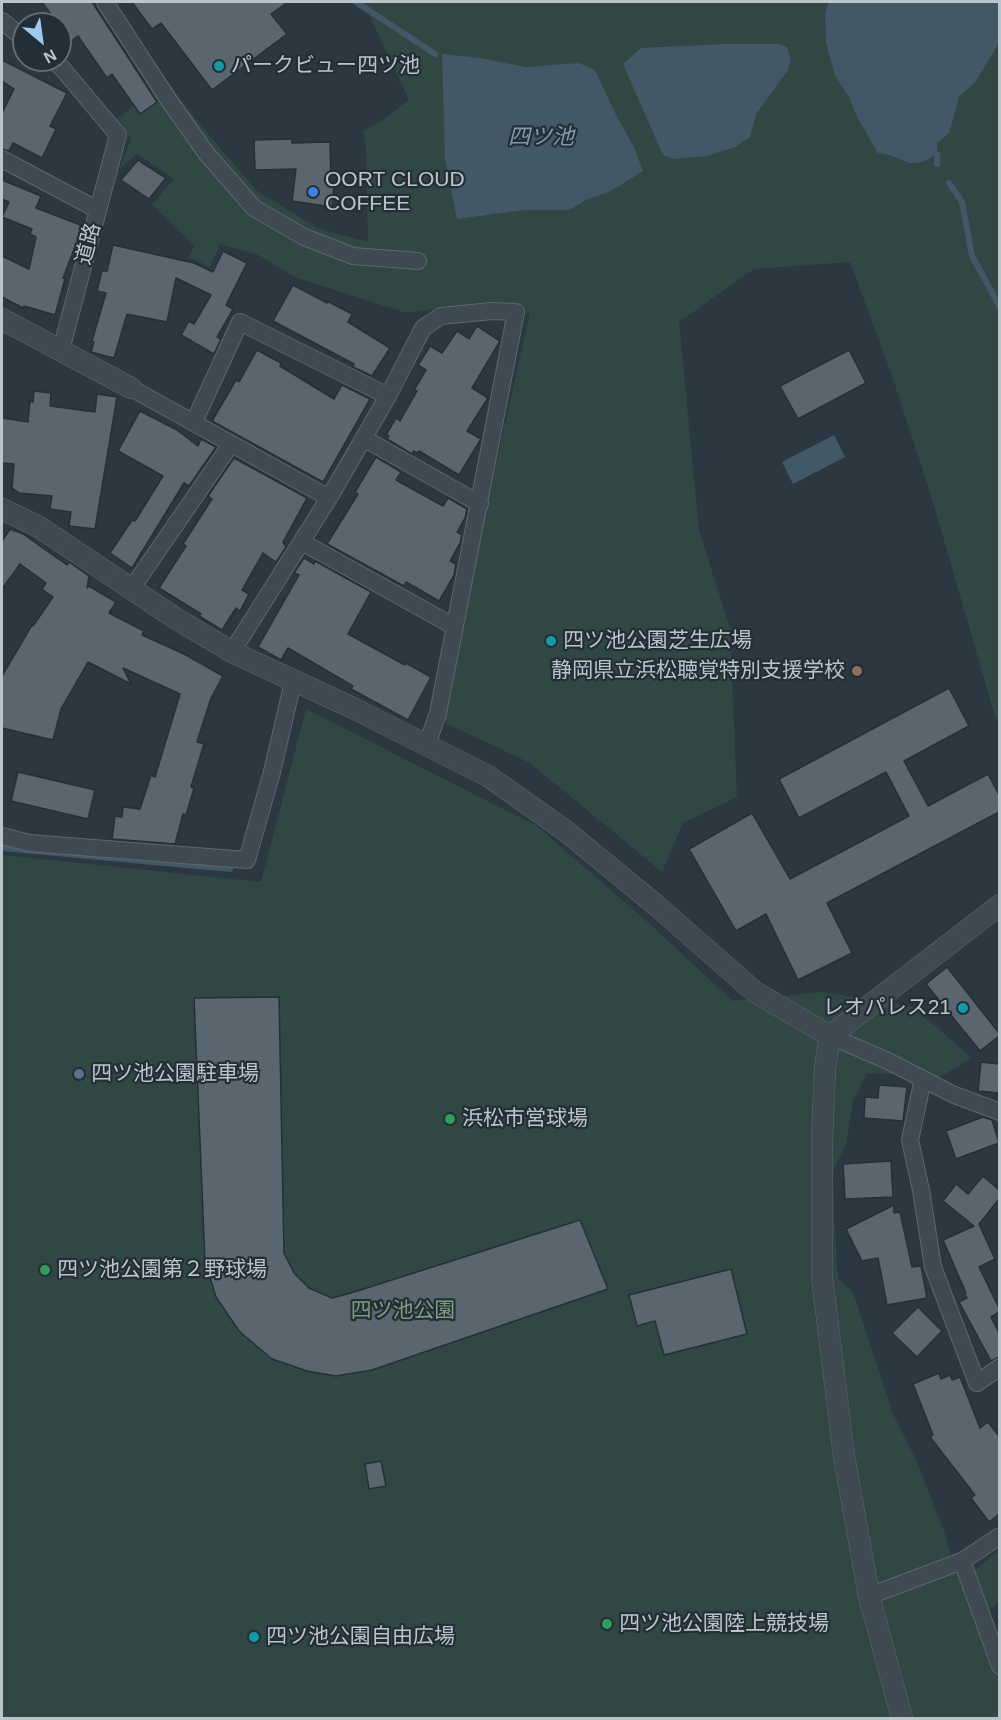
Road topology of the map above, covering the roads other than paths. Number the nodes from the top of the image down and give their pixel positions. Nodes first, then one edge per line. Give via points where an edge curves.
1 (105, 2) edge
2 (64, 72) edge
3 (2, 159) edge
4 (98, 210) junction
5 (418, 261) dead end
6 (2, 319) edge
7 (61, 350) junction
8 (131, 388) joint
9 (388, 396) junction
10 (194, 422) junction
11 (364, 439) junction
12 (231, 444) junction
13 (329, 498) junction
14 (480, 504) junction
15 (2, 509) edge
16 (302, 542) junction
17 (132, 588) junction
18 (455, 627) junction
19 (231, 652) junction
20 (293, 682) junction
21 (424, 743) junction
22 (2, 836) edge
23 (999, 905) edge
24 (830, 1036) junction
25 (923, 1079) junction
26 (999, 1112) edge
27 (999, 1366) edge
28 (999, 1536) edge
29 (962, 1561) junction
30 (869, 1596) junction
31 (999, 1666) edge
32 (902, 1719) edge

1 - 5 street via 206,153 255,208 304,237 353,256
2 - 4 street via 118,135
3 - 4 street, 道路
4 - 7 street, 道路
6 - 7 street
7 - 8 street
8 - 10 street
9 - 10 street via 240,322
9 - 11 street
9 - 14 street via 423,328 441,316 492,310 516,312
10 - 12 street
11 - 13 street
11 - 14 street
12 - 13 street
12 - 17 street
13 - 16 street
14 - 18 street
15 - 17 street via 39,527
16 - 18 street
16 - 19 street
17 - 19 street
18 - 21 street via 438,713
19 - 20 street
20 - 21 street
20 - 22 street via 248,860 29,843
21 - 24 street via 488,776 567,832 755,992
23 - 24 street
24 - 25 street
24 - 30 street via 822,1140 822,1277 844,1456
25 - 26 street
25 - 27 street via 910,1140 933,1267 977,1383
28 - 29 street
29 - 30 street
29 - 31 street
30 - 32 street

